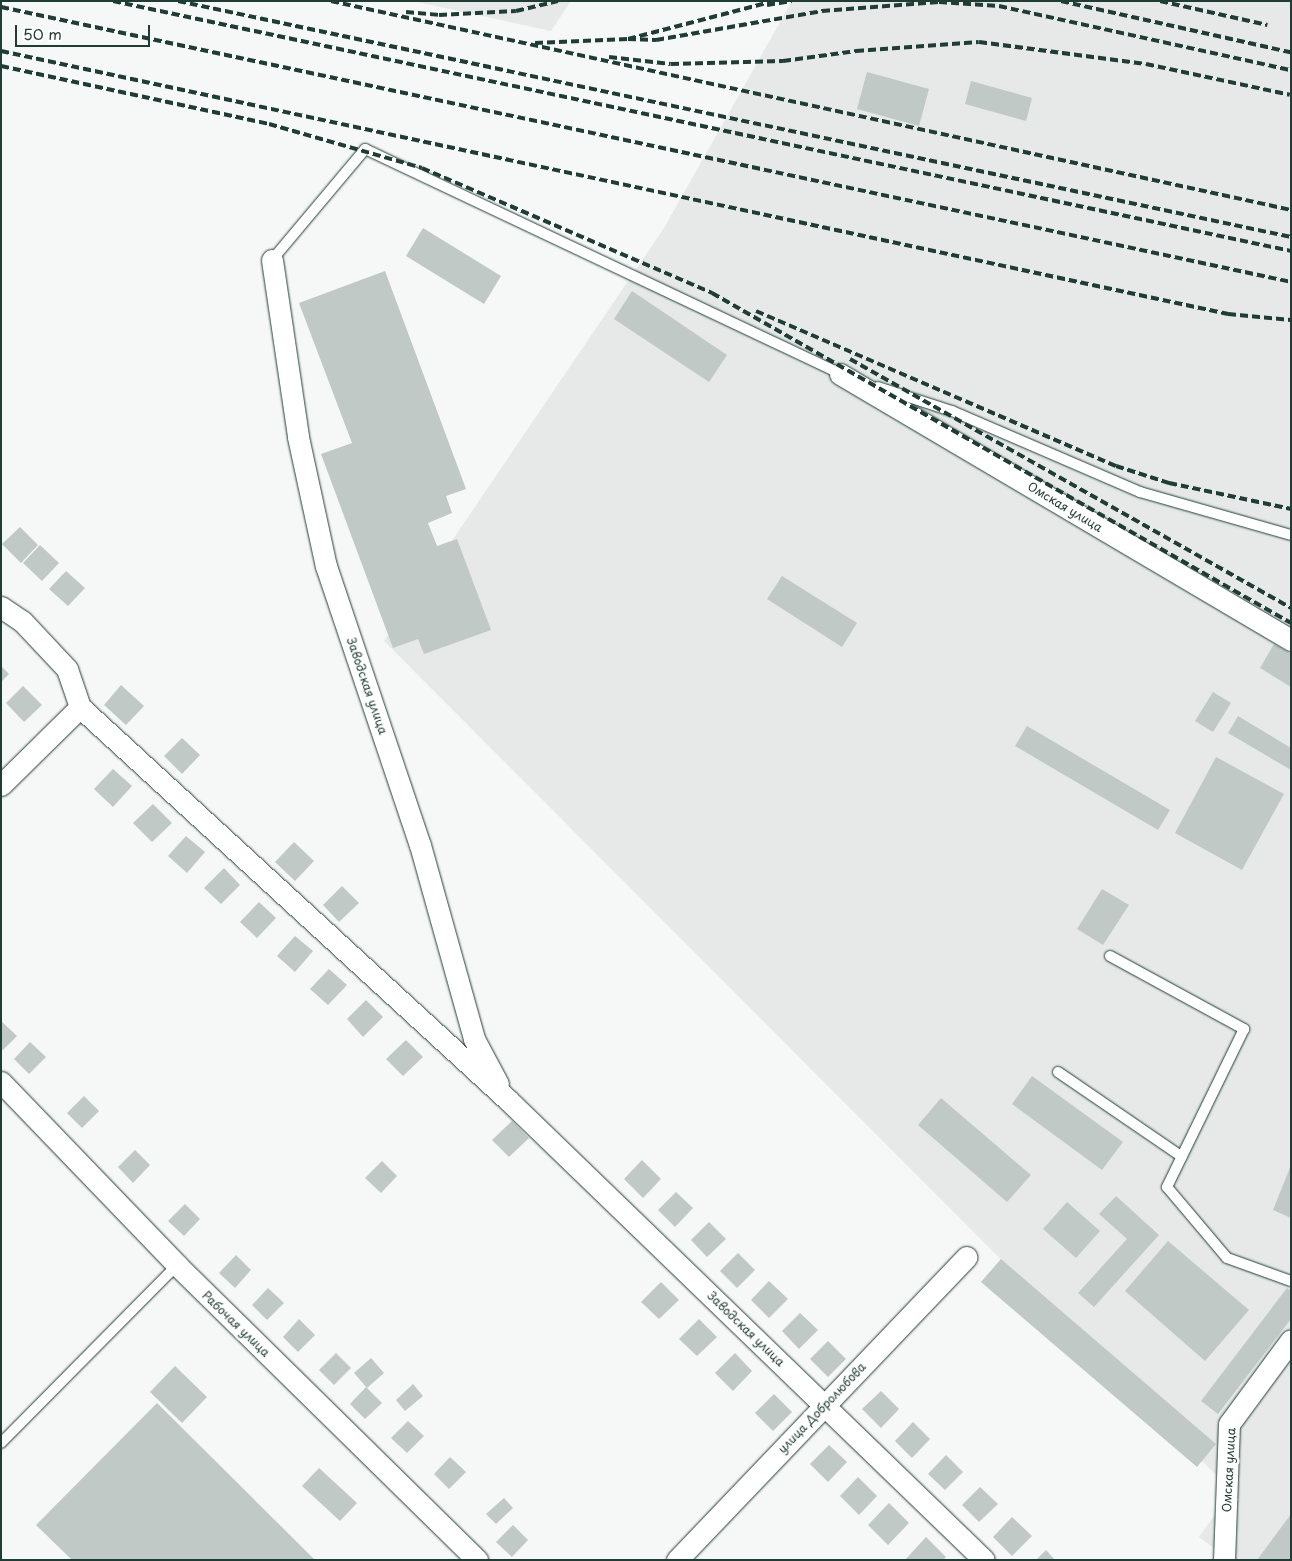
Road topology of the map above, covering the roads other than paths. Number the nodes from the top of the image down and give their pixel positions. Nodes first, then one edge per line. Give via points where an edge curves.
1 (272, 260) joint
2 (840, 374) junction
3 (1291, 534) edge
4 (1, 607) edge
5 (1291, 640) edge
6 (80, 707) junction
7 (1, 785) edge
8 (1110, 956) dead end
9 (1058, 1072) dead end
10 (1, 1082) edge
11 (507, 1099) junction
12 (1182, 1157) junction
13 (966, 1257) dead end
14 (177, 1265) junction
15 (1291, 1281) edge
16 (1291, 1340) edge
17 (824, 1405) junction
18 (1, 1443) edge
19 (477, 1560) edge
20 (677, 1560) edge
21 (984, 1560) edge
22 (1224, 1560) edge

1 - 2 lane via 365,149
1 - 11 street, Заводская улица via 298,437 326,566 420,845 474,1039
2 - 3 lane via 952,411 1140,492
2 - 5 street, Омская улица
4 - 6 street, Заводская улица via 22,621 68,669
6 - 7 street
6 - 11 street, Заводская улица
8 - 12 lane via 1244,1029
9 - 12 lane
10 - 14 street, Рабочая улица
11 - 17 street, Заводская улица
12 - 15 lane via 1167,1187 1227,1258
13 - 17 street, улица Добролюбова
14 - 18 lane
14 - 19 street, Рабочая улица
16 - 22 street, Омская улица via 1230,1424
17 - 20 street, улица Добролюбова
17 - 21 street, Заводская улица

